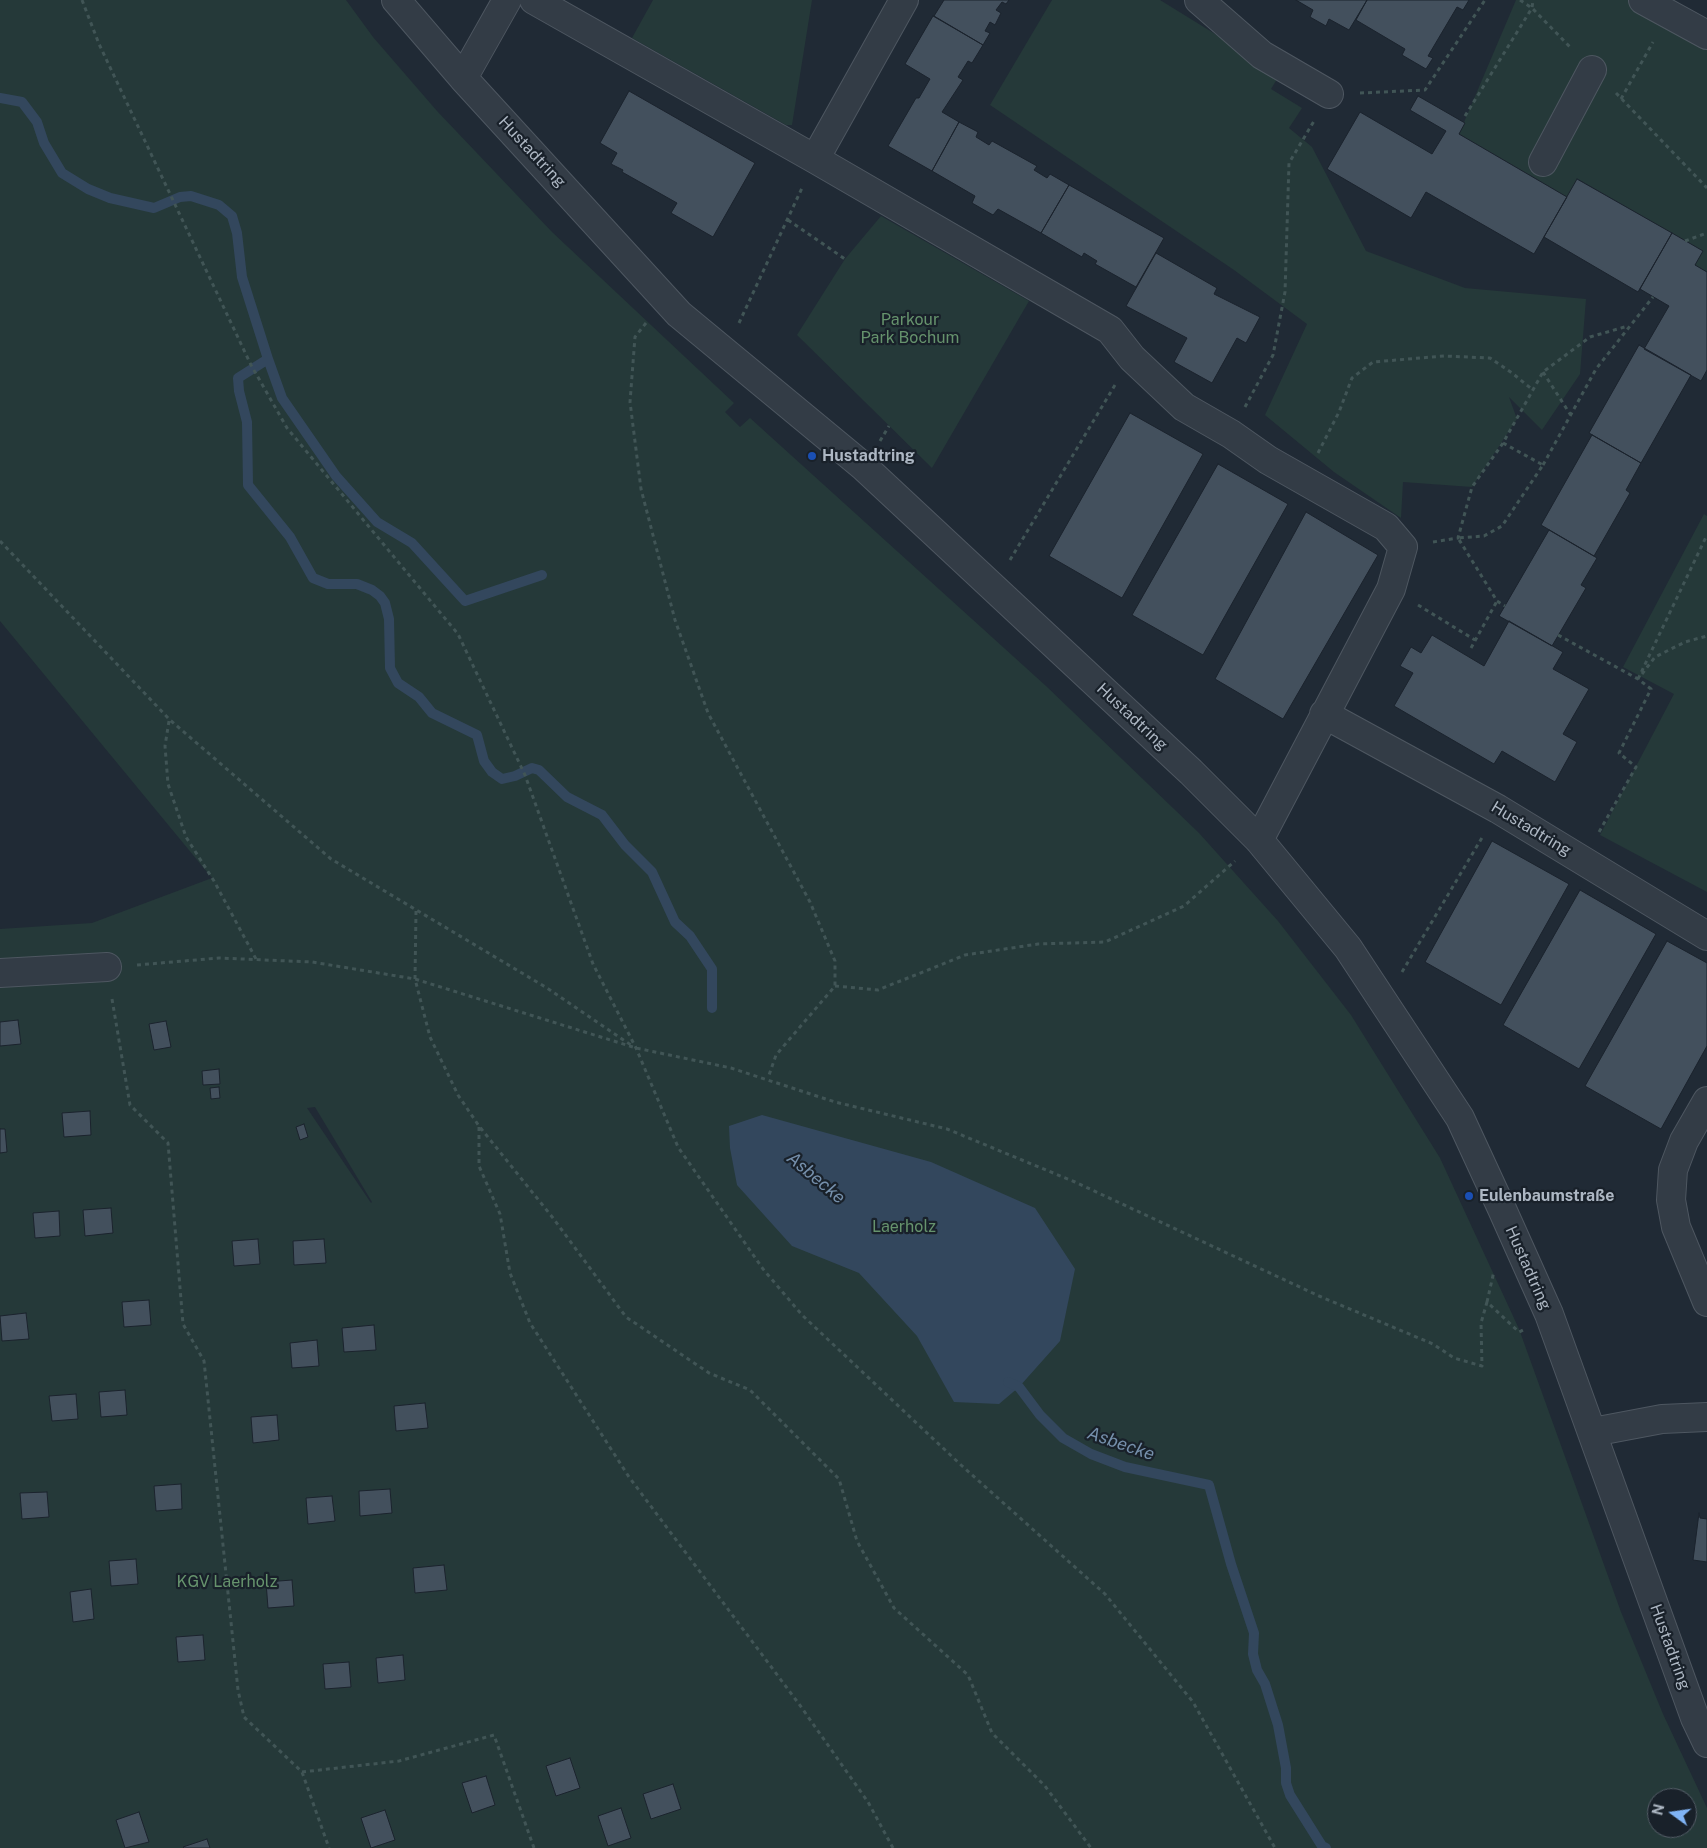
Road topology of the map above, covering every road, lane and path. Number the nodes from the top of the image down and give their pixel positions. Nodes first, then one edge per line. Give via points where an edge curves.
1 (82, 0) edge
2 (396, 0) edge
3 (507, 0) edge
4 (534, 0) edge
5 (904, 0) edge
6 (1199, 0) edge
7 (1485, 0) edge
8 (1533, 0) edge
9 (1643, 0) edge
10 (1668, 14) junction
11 (1707, 35) edge
12 (1592, 70) dead end
13 (463, 78) junction
14 (1329, 94) junction
15 (1621, 99) dead end
16 (1465, 116) dead end
17 (815, 159) junction
18 (1542, 162) dead end
19 (788, 220) junction
20 (1707, 233) edge
21 (1685, 241) dead end
22 (845, 259) dead end
23 (1653, 297) dead end
24 (665, 298) junction
25 (1628, 326) junction
26 (722, 348) junction
27 (1132, 358) junction
28 (1543, 372) junction
29 (1533, 390) junction
30 (1570, 414) junction
31 (1231, 434) junction
32 (1503, 443) junction
33 (1543, 465) junction
34 (1304, 480) junction
35 (1707, 534) edge
36 (1458, 538) junction
37 (0, 541) edge
38 (1403, 547) junction
39 (994, 586) junction
40 (1392, 589) junction
41 (1497, 601) junction
42 (1505, 606) dead end
43 (1558, 635) dead end
44 (1707, 636) edge
45 (1475, 640) junction
46 (1471, 648) dead end
47 (1638, 679) junction
48 (1324, 714) junction
49 (170, 720) junction
50 (1602, 828) dead end
51 (1483, 835) dead end
52 (1259, 840) junction
53 (416, 911) junction
54 (1707, 936) edge
55 (256, 959) junction
56 (107, 967) junction
57 (0, 973) edge
58 (415, 979) junction
59 (835, 986) junction
60 (1384, 1002) junction
61 (636, 1048) junction
62 (768, 1078) junction
63 (1707, 1101) edge
64 (479, 1126) junction
65 (1491, 1284) dead end
66 (1487, 1302) junction
67 (1707, 1302) edge
68 (1549, 1314) junction
69 (1707, 1417) edge
70 (1593, 1432) junction
71 (1707, 1743) edge
72 (302, 1772) junction
73 (329, 1848) edge
74 (534, 1848) edge
75 (893, 1848) edge
76 (1091, 1848) edge
77 (1275, 1848) edge

1 - 61 path via 99,44 251,364 287,428 458,634 525,775 593,964
2 - 13 street, Hustadtring
3 - 13 street
4 - 17 street
5 - 17 street
6 - 14 street via 1262,55
7 - 14 path via 1425,90
8 - 16 path via 1532,8
9 - 10 street
10 - 11 street
10 - 15 path
12 - 18 street
13 - 24 street, Hustadtring
14 - 31 path via 1289,163 1285,292 1273,355
17 - 19 path
17 - 27 street via 1110,330
19 - 22 path
19 - 26 path via 744,315
20 - 21 path
23 - 25 path
24 - 26 street, Hustadtring via 679,314
24 - 59 path via 635,338 630,402 641,488 676,620 708,713 810,902 835,961
25 - 28 path via 1590,337
25 - 30 path via 1596,369
26 - 39 street, Hustadtring via 864,467
27 - 31 street via 1184,407
27 - 39 path
28 - 29 path
28 - 30 path
29 - 32 path
29 - 34 path via 1490,358 1444,356 1373,362 1352,378 1339,412
30 - 33 path
31 - 34 street
32 - 33 path
32 - 36 path via 1472,487
33 - 36 path via 1502,526 1484,536
34 - 38 street via 1386,527
35 - 47 path
36 - 38 path
36 - 41 path
37 - 49 path
38 - 40 street
39 - 52 street, Hustadtring
40 - 45 path
40 - 48 street
41 - 42 path
41 - 45 path
43 - 47 path
44 - 47 path via 1685,642 1655,657
45 - 46 path
47 - 50 path via 1651,689 1619,753 1636,766
48 - 52 street
48 - 54 street, Hustadtring via 1498,809
49 - 53 path via 332,859
49 - 55 path via 165,746 168,784 186,837
51 - 60 path
52 - 59 path via 1184,906 1105,942 1038,944 965,955 878,990
52 - 60 street, Hustadtring via 1348,948
53 - 58 path
53 - 61 path via 547,988
55 - 56 path via 219,958
55 - 58 path via 312,962
56 - 57 street
56 - 72 path via 130,1105 168,1143 183,1324 204,1361 238,1690 244,1717
58 - 61 path
58 - 64 path via 430,1037 458,1095
59 - 62 path via 776,1055
60 - 68 street, Hustadtring via 1460,1118
61 - 62 path
61 - 77 path via 678,1146 763,1269 802,1315 961,1465 1105,1594 1193,1702
62 - 66 path via 836,1102 946,1129 1075,1182 1319,1296 1433,1344 1454,1358 1482,1366 1481,1323
63 - 67 street via 1684,1141 1673,1170 1671,1200 1676,1227
64 - 75 path via 479,1166 500,1214 510,1273 530,1323 629,1477 868,1802
64 - 76 path via 553,1218 626,1317 709,1373 750,1390 839,1479 857,1541 894,1608 968,1675 992,1733 1045,1786
65 - 66 path
66 - 68 path via 1519,1332
68 - 70 street, Hustadtring
69 - 70 street via 1662,1420
70 - 71 street, Hustadtring via 1695,1718
72 - 73 path
72 - 74 path via 399,1761 494,1735

